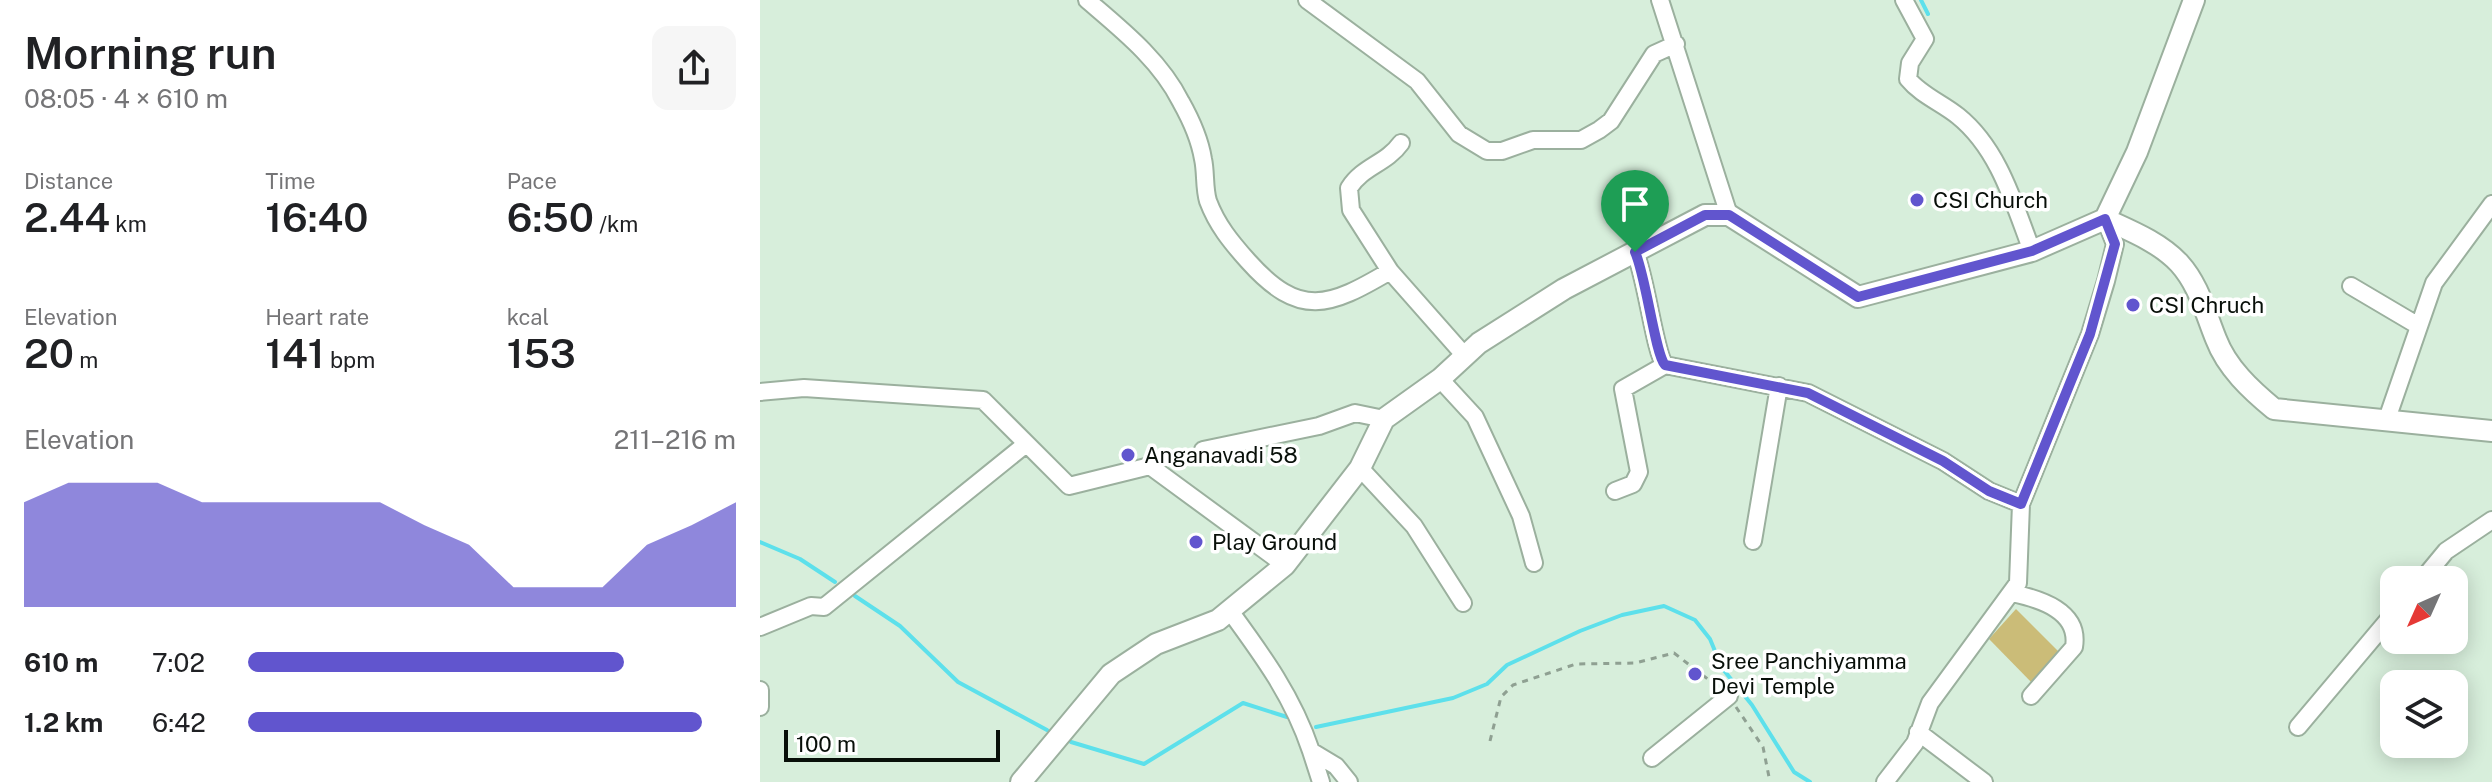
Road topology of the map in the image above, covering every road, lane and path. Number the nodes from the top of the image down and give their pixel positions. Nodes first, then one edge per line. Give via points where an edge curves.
1 (1087, 0) edge
2 (1307, 0) edge
3 (1660, 0) edge
4 (1904, 0) edge
5 (2194, 0) edge
6 (1676, 44) junction
7 (1401, 143) dead end
8 (2492, 204) edge
9 (1729, 215) junction
10 (2105, 219) junction
11 (2032, 251) junction
12 (1635, 252) junction
13 (1390, 271) junction
14 (2351, 286) dead end
15 (2417, 325) junction
16 (1465, 356) junction
17 (1665, 365) junction
18 (1440, 379) junction
19 (1779, 386) junction
20 (760, 392) edge
21 (1384, 419) junction
22 (2387, 419) junction
23 (2492, 430) edge
24 (1026, 444) junction
25 (1203, 450) dead end
26 (1360, 468) junction
27 (1615, 491) dead end
28 (2021, 504) junction
29 (2492, 520) edge
30 (1753, 541) dead end
31 (1534, 563) dead end
32 (1285, 565) junction
33 (2434, 566) edge
34 (2012, 593) junction
35 (1463, 603) dead end
36 (1230, 611) junction
37 (760, 627) edge
38 (2380, 630) edge
39 (760, 690) edge
40 (1729, 696) junction
41 (2031, 696) dead end
42 (760, 707) edge
43 (2298, 727) dead end
44 (1918, 732) junction
45 (1490, 741) dead end
46 (1311, 751) junction
47 (1652, 758) dead end
48 (1021, 782) edge
49 (1321, 782) edge
50 (1349, 782) edge
51 (1770, 782) edge
52 (1885, 782) edge
53 (1984, 782) edge

1 - 13 street via 1147,52 1181,100 1203,157 1207,198 1224,235 1264,279 1290,298 1318,302 1349,295
2 - 6 street via 1417,81 1459,134 1487,151 1533,140 1581,140 1599,130 1611,121 1654,54
3 - 6 street
4 - 11 street via 1925,39 1910,63 1908,79 1984,142
5 - 10 street via 2137,152
6 - 9 street
7 - 13 street via 1394,153 1364,169 1349,188 1351,210
8 - 15 street via 2434,283
9 - 11 street via 1858,297
9 - 12 street via 1705,215
10 - 11 street
10 - 22 street via 2161,247 2179,264 2199,291 2217,343 2246,387 2274,409
10 - 28 street via 2115,244 2090,334
12 - 16 street via 1564,289
12 - 17 street
13 - 16 street
14 - 15 street
15 - 22 street
16 - 18 street
17 - 19 street
17 - 27 street via 1623,389 1639,472 1633,484
18 - 21 street
18 - 31 street via 1475,417 1521,516
19 - 28 street via 1808,393
19 - 30 street
20 - 24 street via 804,388 983,400
21 - 25 street via 1355,413 1319,426
21 - 26 street
22 - 23 street
24 - 32 street via 1069,486 1150,466
24 - 37 street via 824,607 811,606
26 - 32 street
26 - 35 street via 1414,526
28 - 34 street via 2018,583
29 - 33 street via 2446,551
32 - 36 street
34 - 41 street via 2055,607 2076,637 2074,647
34 - 44 street via 1930,703
36 - 46 street via 1277,675 1300,716
36 - 48 street via 1156,644 1111,674
38 - 43 street
39 - 42 street
40 - 45 path via 1674,653 1635,663 1576,664 1513,685 1501,697
40 - 47 street
40 - 51 path via 1760,740
44 - 52 street via 1911,750
44 - 53 street
46 - 49 street
46 - 50 street via 1336,766

